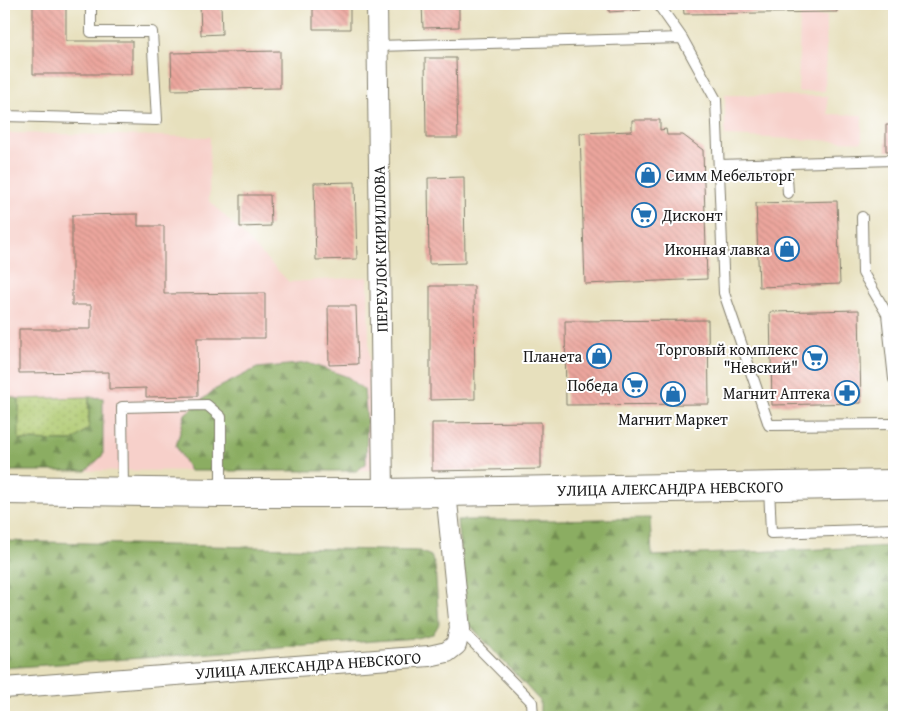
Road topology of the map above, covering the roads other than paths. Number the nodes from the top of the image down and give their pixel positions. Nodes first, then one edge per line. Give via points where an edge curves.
1 (91, 4) edge
2 (377, 4) edge
3 (658, 4) edge
4 (682, 38) junction
5 (377, 46) junction
6 (4, 116) edge
7 (894, 160) edge
8 (786, 163) junction
9 (718, 165) junction
10 (788, 193) dead end
11 (862, 217) dead end
12 (894, 379) edge
13 (894, 424) edge
14 (894, 484) edge
15 (769, 486) junction
16 (4, 490) edge
17 (123, 491) junction
18 (446, 492) junction
19 (221, 493) junction
20 (383, 493) junction
21 (894, 529) edge
22 (460, 629) junction
23 (4, 688) edge
24 (533, 717) edge

1 - 6 lane via 91,32 152,32 157,120
2 - 5 street, ПЕРЕУЛОК КИРИЛЛОВА
3 - 4 lane
4 - 5 lane
4 - 9 lane via 716,100
5 - 20 street, ПЕРЕУЛОК КИРИЛЛОВА
7 - 8 lane
8 - 9 lane
8 - 10 lane
9 - 13 lane via 724,293 769,425
11 - 12 lane via 863,273 887,314
14 - 15 main road, УЛИЦА АЛЕКСАНДРА НЕВСКОГО
15 - 18 main road, УЛИЦА АЛЕКСАНДРА НЕВСКОГО
15 - 21 lane via 771,533
16 - 17 main road, УЛИЦА АЛЕКСАНДРА НЕВСКОГО
17 - 19 main road, УЛИЦА АЛЕКСАНДРА НЕВСКОГО
17 - 19 lane via 122,407 207,405 220,417
18 - 20 main road, УЛИЦА АЛЕКСАНДРА НЕВСКОГО
18 - 22 street
19 - 20 main road, УЛИЦА АЛЕКСАНДРА НЕВСКОГО
22 - 23 street, УЛИЦА АЛЕКСАНДРА НЕВСКОГО via 456,645 446,652 429,656
22 - 24 lane via 532,702

